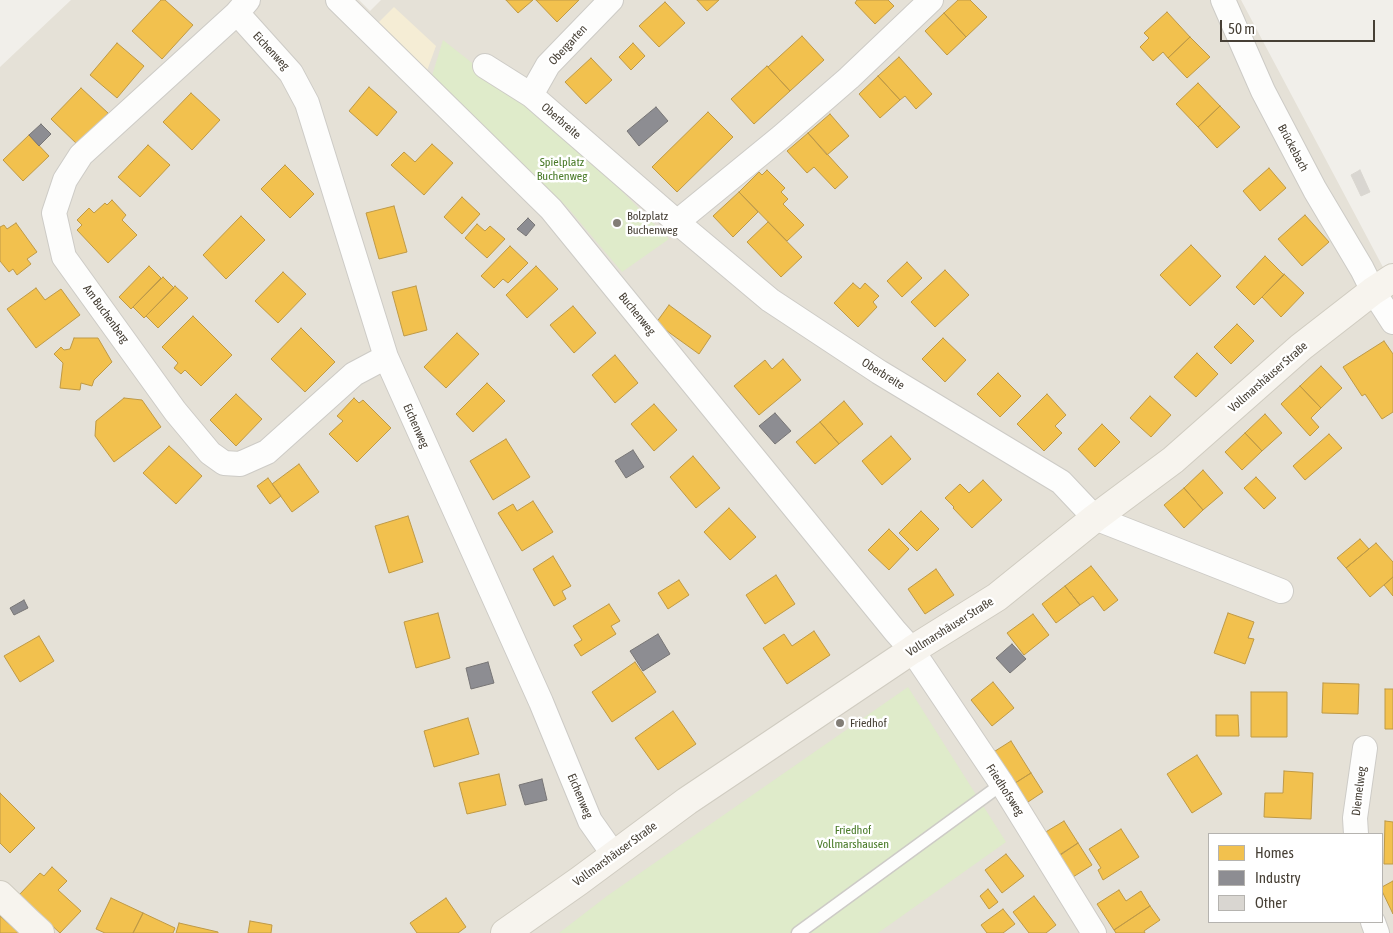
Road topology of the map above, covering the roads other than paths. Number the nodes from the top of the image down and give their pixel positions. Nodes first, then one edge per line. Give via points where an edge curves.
1 (338, 0) edge
2 (611, 0) edge
3 (931, 0) edge
4 (1223, 0) edge
5 (243, 7) edge
6 (485, 66) dead end
7 (531, 95) junction
8 (677, 222) junction
9 (1383, 285) edge
10 (1393, 322) edge
11 (386, 357) junction
12 (1095, 518) junction
13 (1281, 591) dead end
14 (912, 650) junction
15 (1365, 748) dead end
16 (1002, 784) junction
17 (1356, 833) edge
18 (614, 855) junction
19 (0, 894) edge
20 (511, 931) edge
21 (40, 933) edge
22 (798, 933) edge
23 (1094, 933) edge

1 - 14 street, Buchenweg via 551,209
2 - 7 street, Obergarten via 548,65
3 - 8 street via 849,78
4 - 9 street, Brückebach via 1263,91 1315,190 1362,269
5 - 11 street, Eichenweg via 291,73 307,103
5 - 11 street, Am Buchenberg via 81,155 64,180 54,213 64,257 175,411 210,453 224,463 240,464 267,452 354,374
6 - 7 street, Oberbreite
7 - 8 street, Oberbreite
8 - 12 street, Oberbreite via 770,300 879,372 1061,482
9 - 10 street
9 - 12 main road, Vollmarshäuser Straße via 1301,347 1173,460
11 - 18 street, Eichenweg via 541,702 590,821
12 - 13 street
12 - 14 main road, Vollmarshäuser Straße via 997,597
14 - 16 street, Friedhofsweg
14 - 18 main road, Vollmarshäuser Straße via 687,801
15 - 17 street, Diemelweg via 1355,818
16 - 22 lane
16 - 23 street, Friedhofsweg
18 - 20 main road, Vollmarshäuser Straße
19 - 21 main road

